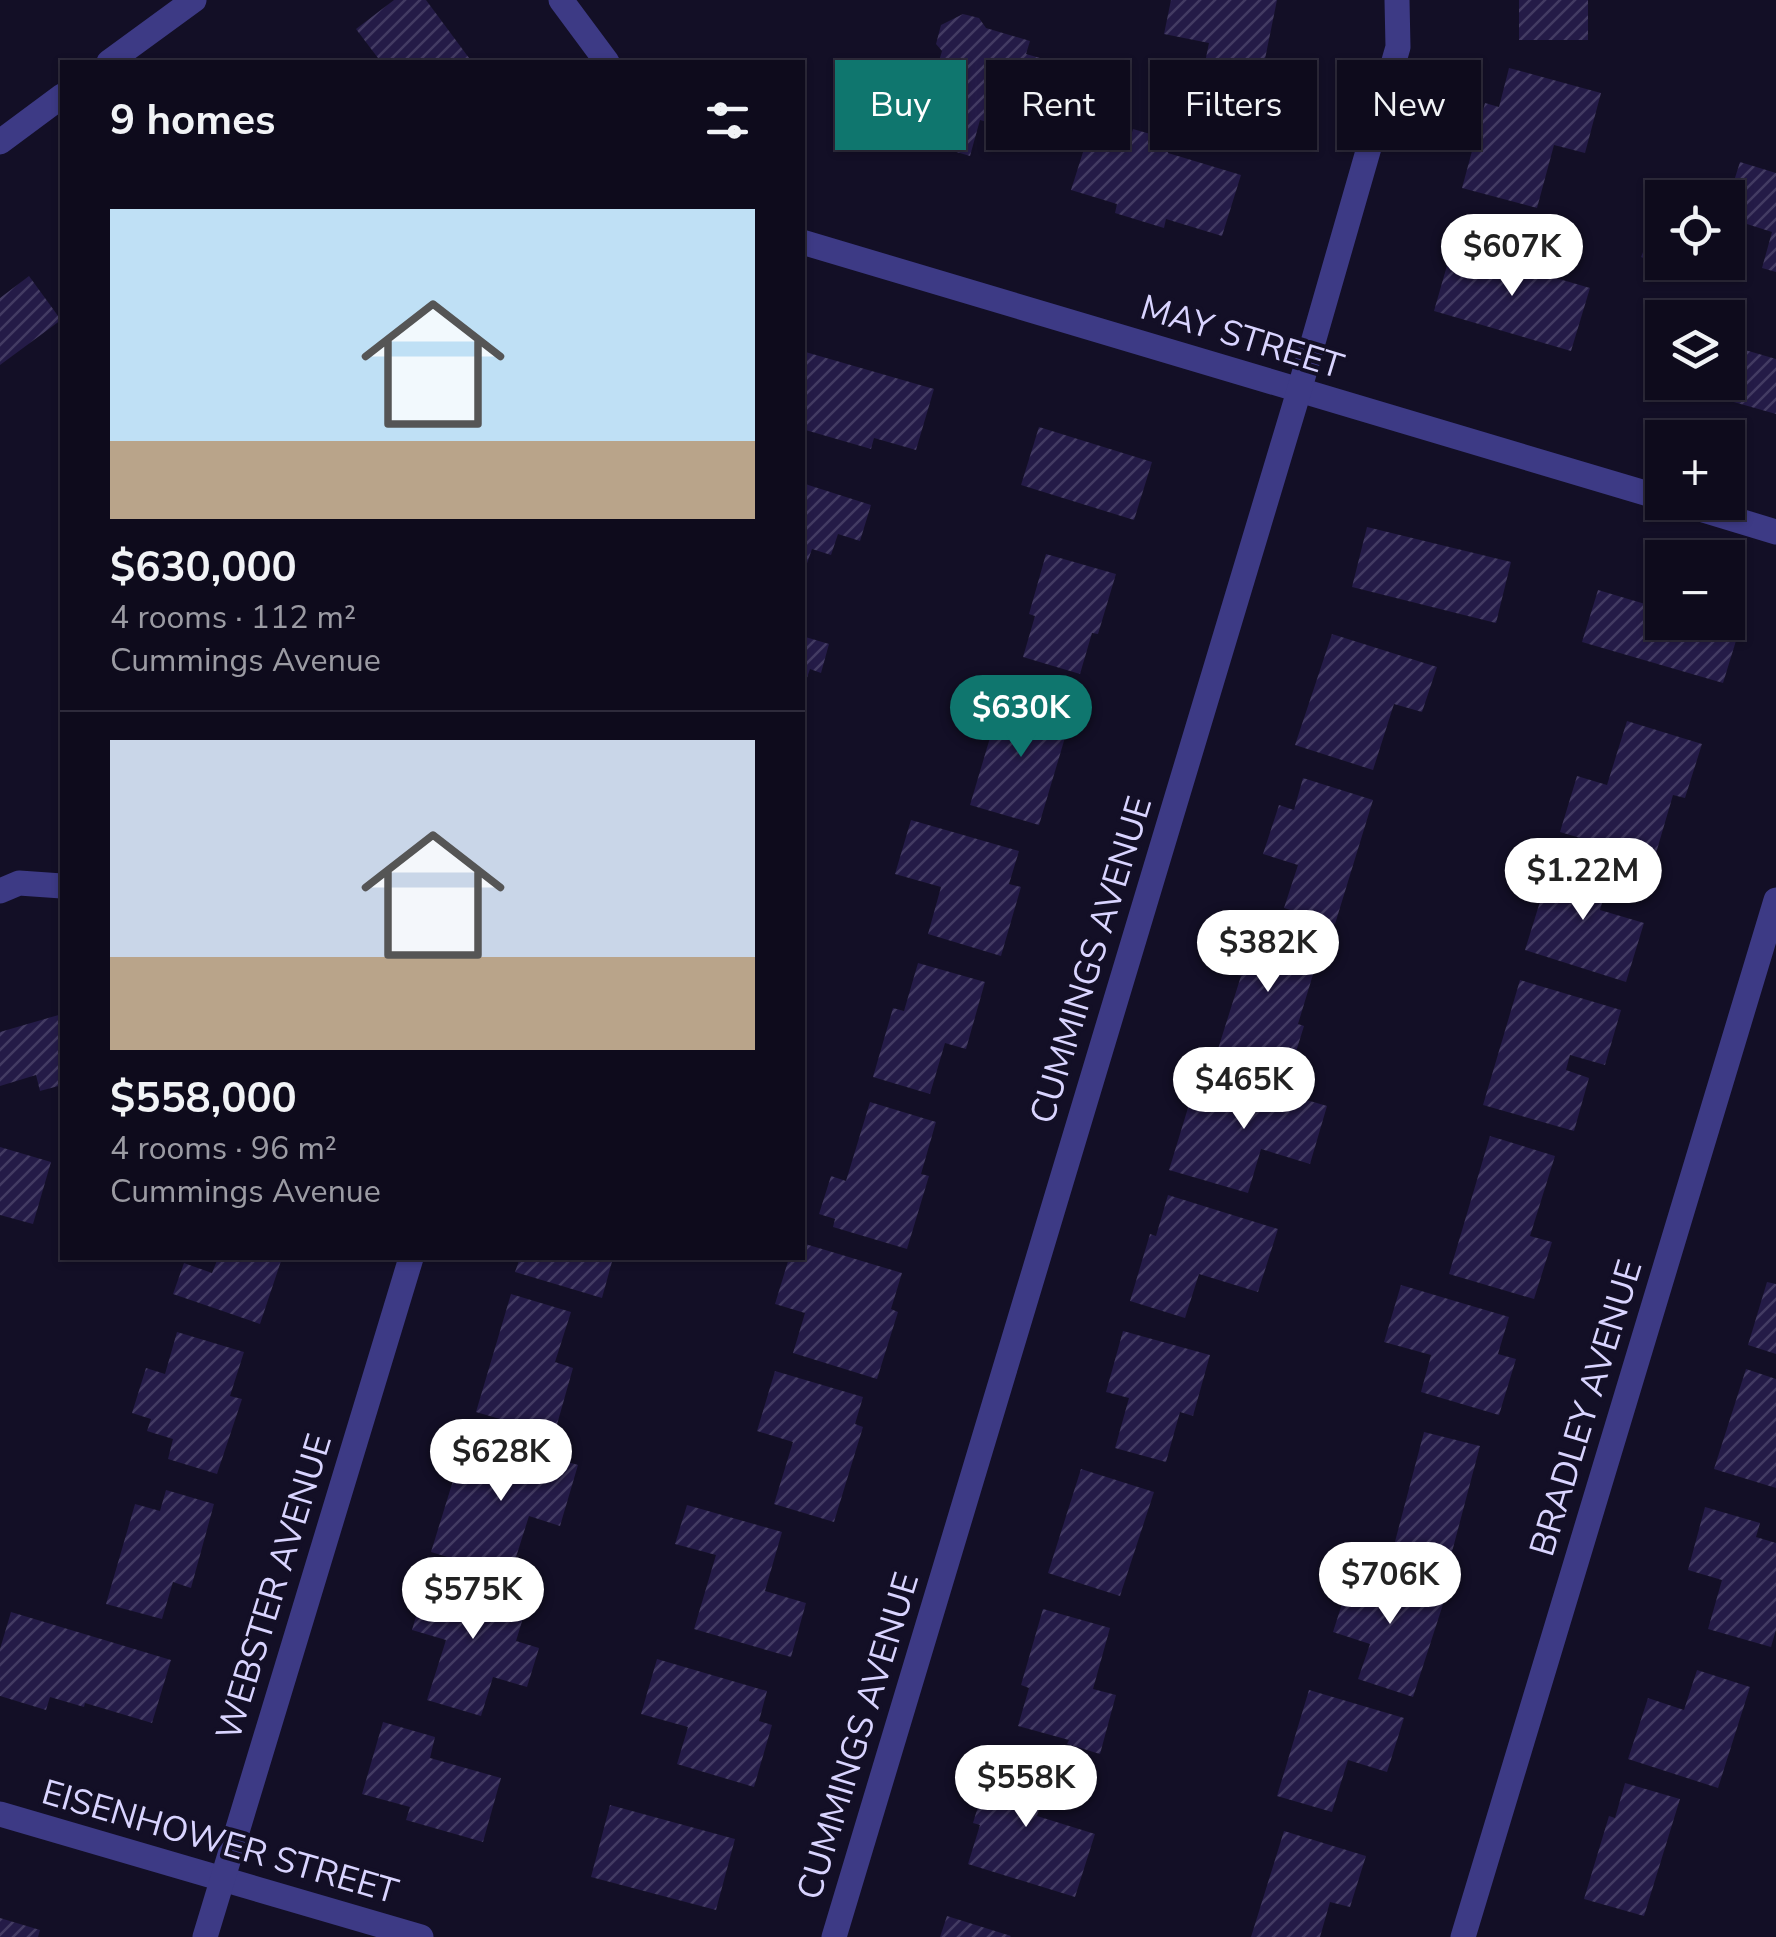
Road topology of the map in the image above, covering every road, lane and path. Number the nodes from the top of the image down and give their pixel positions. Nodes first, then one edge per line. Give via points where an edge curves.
1 (194, 0) edge
2 (561, 0) edge
3 (1398, 0) edge
4 (112, 60) edge
5 (606, 60) edge
6 (60, 97) edge
7 (0, 142) edge
8 (805, 243) edge
9 (1299, 390) junction
10 (1645, 493) edge
11 (1736, 520) edge
12 (1776, 532) edge
13 (60, 886) edge
14 (0, 891) edge
15 (1776, 900) edge
16 (410, 1260) edge
17 (0, 1814) edge
18 (222, 1879) junction
19 (205, 1937) edge
20 (421, 1937) edge
21 (834, 1937) edge
22 (1464, 1937) edge

1 - 4 street
2 - 5 street
3 - 9 street, CUMMINGS AVENUE via 1398,47
6 - 7 street
8 - 9 street, MAY STREET
9 - 10 street, MAY STREET
9 - 21 street, CUMMINGS AVENUE
11 - 12 street
13 - 14 street via 19,883
15 - 22 street, BRADLEY AVENUE
16 - 18 street, WEBSTER AVENUE
17 - 18 street, EISENHOWER STREET
18 - 19 street, WEBSTER AVENUE
18 - 20 street, EISENHOWER STREET

